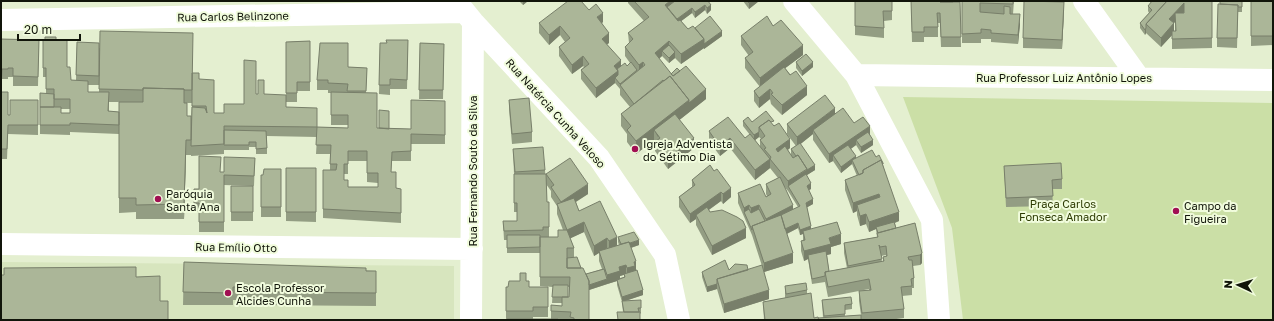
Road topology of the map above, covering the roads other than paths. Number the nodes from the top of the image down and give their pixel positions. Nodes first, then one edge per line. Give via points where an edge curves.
1 (794, 1) edge
2 (1084, 1) edge
3 (464, 12) edge
4 (1, 20) edge
5 (856, 75) junction
6 (1139, 78) junction
7 (1273, 80) edge
8 (1, 244) edge
9 (472, 249) junction
10 (471, 320) edge
11 (679, 320) edge
12 (939, 320) edge

1 - 5 street
2 - 6 street
3 - 4 street, Rua Carlos Belinzone
3 - 9 street, Rua Fernando Souto da Silva
3 - 11 street, Rua Natércia Cunha Veloso via 599,158 666,254
5 - 6 street, Rua Professor Luiz Antônio Lopes
5 - 12 street via 932,220
6 - 7 street, Rua Professor Luiz Antônio Lopes
8 - 9 street, Rua Emílio Otto
9 - 10 street, Rua Fernando Souto da Silva

